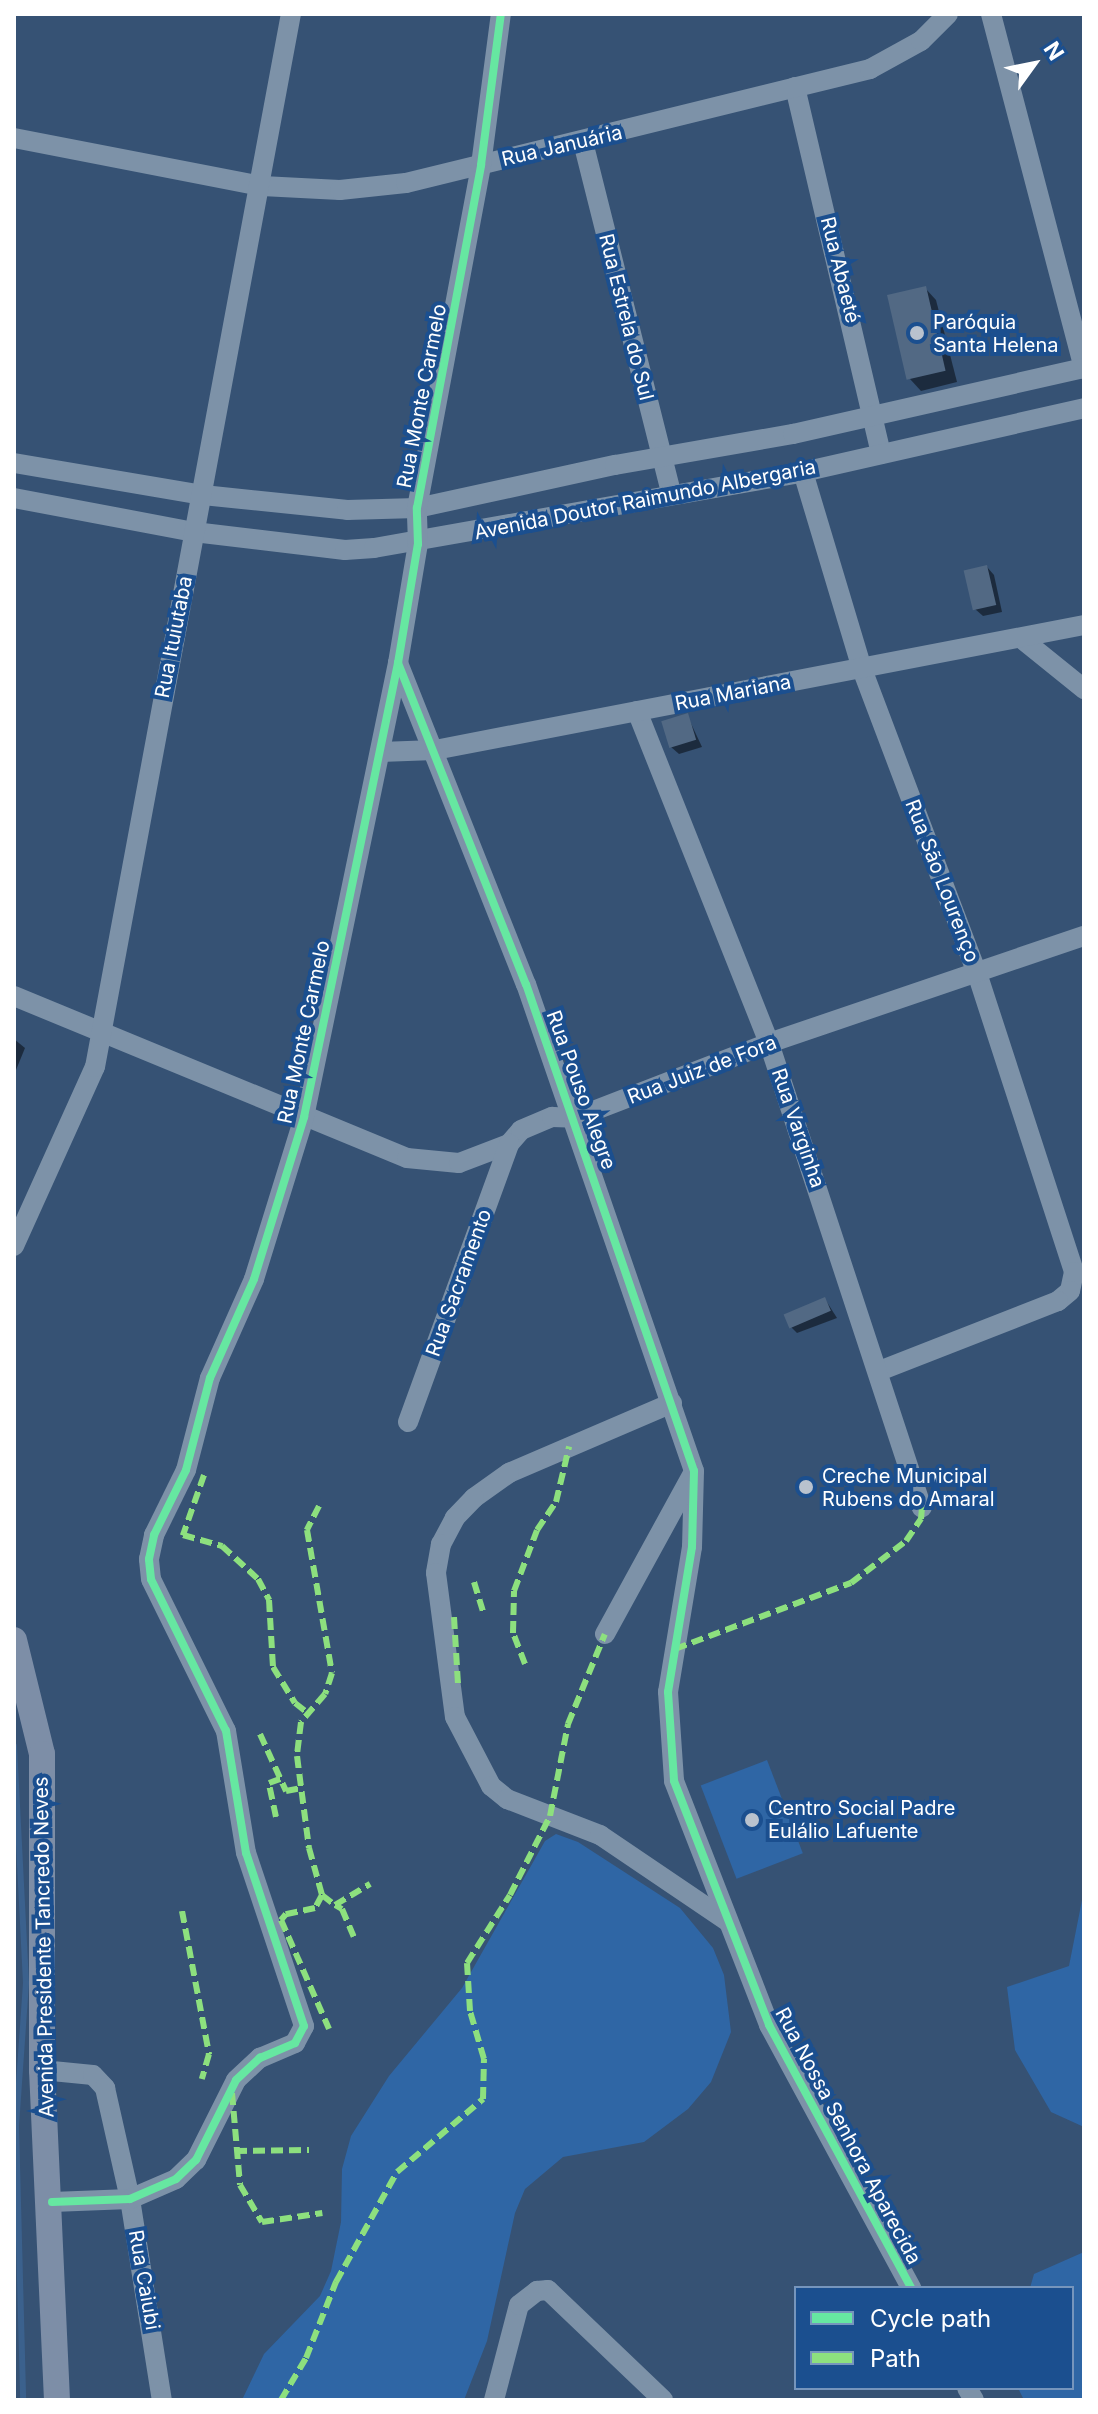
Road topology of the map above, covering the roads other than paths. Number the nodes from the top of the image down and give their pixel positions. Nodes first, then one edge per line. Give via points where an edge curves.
1 (291, 14) edge
2 (501, 14) edge
3 (948, 14) edge
4 (991, 14) edge
5 (795, 87) junction
6 (14, 138) edge
7 (583, 142) junction
8 (481, 165) junction
9 (262, 186) junction
10 (1084, 368) edge
11 (1084, 408) edge
12 (875, 416) junction
13 (881, 454) junction
14 (660, 457) junction
15 (14, 463) edge
16 (803, 472) junction
17 (671, 492) junction
18 (203, 495) junction
19 (14, 498) edge
20 (417, 508) junction
21 (194, 532) junction
22 (418, 544) junction
23 (1084, 625) edge
24 (1022, 639) junction
25 (398, 663) junction
26 (862, 669) junction
27 (1084, 689) edge
28 (637, 711) junction
29 (435, 750) junction
30 (380, 752) junction
31 (1084, 936) edge
32 (977, 973) junction
33 (14, 996) edge
34 (101, 1033) junction
35 (769, 1043) junction
36 (304, 1117) junction
37 (575, 1118) junction
38 (509, 1144) junction
39 (14, 1246) edge
40 (879, 1371) junction
41 (672, 1403) junction
42 (408, 1422) dead end
43 (694, 1471) junction
44 (922, 1507) dead end
45 (693, 1537) joint
46 (605, 1634) dead end
47 (14, 1640) edge
48 (727, 1921) junction
49 (42, 2070) junction
50 (130, 2199) junction
51 (52, 2202) junction
52 (910, 2286) edge
53 (57, 2400) edge
54 (162, 2400) edge
55 (494, 2400) edge
56 (663, 2400) edge

1 - 9 street, Rua Ituiutaba
2 - 8 street, Rua Monte Carmelo
3 - 5 street, Rua Januária via 921,41 882,63
4 - 10 street
5 - 7 street, Rua Januária
5 - 12 street, Rua Abaeté
6 - 9 street, Rua Januária
7 - 8 street, Rua Januária
7 - 14 street, Rua Estrela do Sul
8 - 9 street, Rua Januária via 406,183 340,190
8 - 20 street, Rua Monte Carmelo
9 - 18 street, Rua Ituiutaba
10 - 12 street, Avenida Doutor Raimundo Albergaria
11 - 13 street, Avenida Doutor Raimundo Albergaria
12 - 13 street, Rua Abaeté
12 - 14 street, Avenida Doutor Raimundo Albergaria
13 - 16 street, Avenida Doutor Raimundo Albergaria
14 - 17 street, Rua Estrela do Sul
14 - 20 street, Avenida Doutor Raimundo Albergaria
15 - 18 street, Avenida Doutor Raimundo Albergaria
16 - 17 street, Avenida Doutor Raimundo Albergaria
16 - 26 street, Rua São Lourenço
17 - 22 street, Avenida Doutor Raimundo Albergaria
18 - 20 street, Avenida Doutor Raimundo Albergaria via 347,510
18 - 21 street, Rua Ituiutaba
19 - 21 street, Avenida Doutor Raimundo Albergaria
20 - 22 street, Rua Monte Carmelo
21 - 22 street, Avenida Doutor Raimundo Albergaria via 345,550
21 - 34 street, Rua Ituiutaba
22 - 25 street, Rua Monte Carmelo
23 - 24 street, Rua Mariana
24 - 26 street, Rua Mariana
24 - 27 street
25 - 29 street, Rua Pouso Alegre
25 - 30 street, Rua Monte Carmelo
26 - 28 street, Rua Mariana
26 - 32 street, Rua São Lourenço
28 - 29 street, Rua Mariana
28 - 35 street, Rua Varginha
29 - 30 street, Rua Mariana
29 - 37 street, Rua Pouso Alegre
30 - 36 street, Rua Monte Carmelo
31 - 32 street, Rua Juiz de Fora
32 - 35 street, Rua Juiz de Fora
32 - 40 street, Rua São Lourenço via 1074,1272 1070,1291 1058,1301
33 - 34 street, Rua Juiz de Fora
34 - 36 street, Rua Juiz de Fora
34 - 39 street, Rua Ituiutaba via 95,1067
35 - 37 street, Rua Juiz de Fora
35 - 40 street, Rua Varginha
36 - 38 street, Rua Juiz de Fora via 407,1158 459,1163
36 - 50 street, Rua Monte Carmelo via 254,1279 210,1378 186,1470 154,1535 149,1559 151,1579 226,1731 246,1853 304,2026 295,2043 260,2058 236,2080 196,2160 166,2186
37 - 38 street, Rua Juiz de Fora via 552,1117 521,1130
37 - 41 street, Rua Pouso Alegre
38 - 42 street, Rua Sacramento
40 - 44 street, Rua Varginha
41 - 43 street, Rua Pouso Alegre
41 - 48 street via 509,1473 474,1498 448,1531 436,1573 455,1717 491,1786 507,1799 600,1835
43 - 45 street, Rua Pouso Alegre
43 - 46 street
45 - 48 street, Rua Nossa Senhora Aparecida via 668,1692 669,1757
47 - 49 main road, Avenida Presidente Tancredo Neves via 42,1754
48 - 52 street, Rua Nossa Senhora Aparecida via 788,2067
49 - 50 street, Rua Caiubi via 93,2075 102,2082
49 - 51 main road, Avenida Presidente Tancredo Neves
50 - 51 street
50 - 54 street, Rua Caiubi
51 - 53 main road, Avenida Presidente Tancredo Neves
55 - 56 street via 519,2305 537,2291 548,2290

